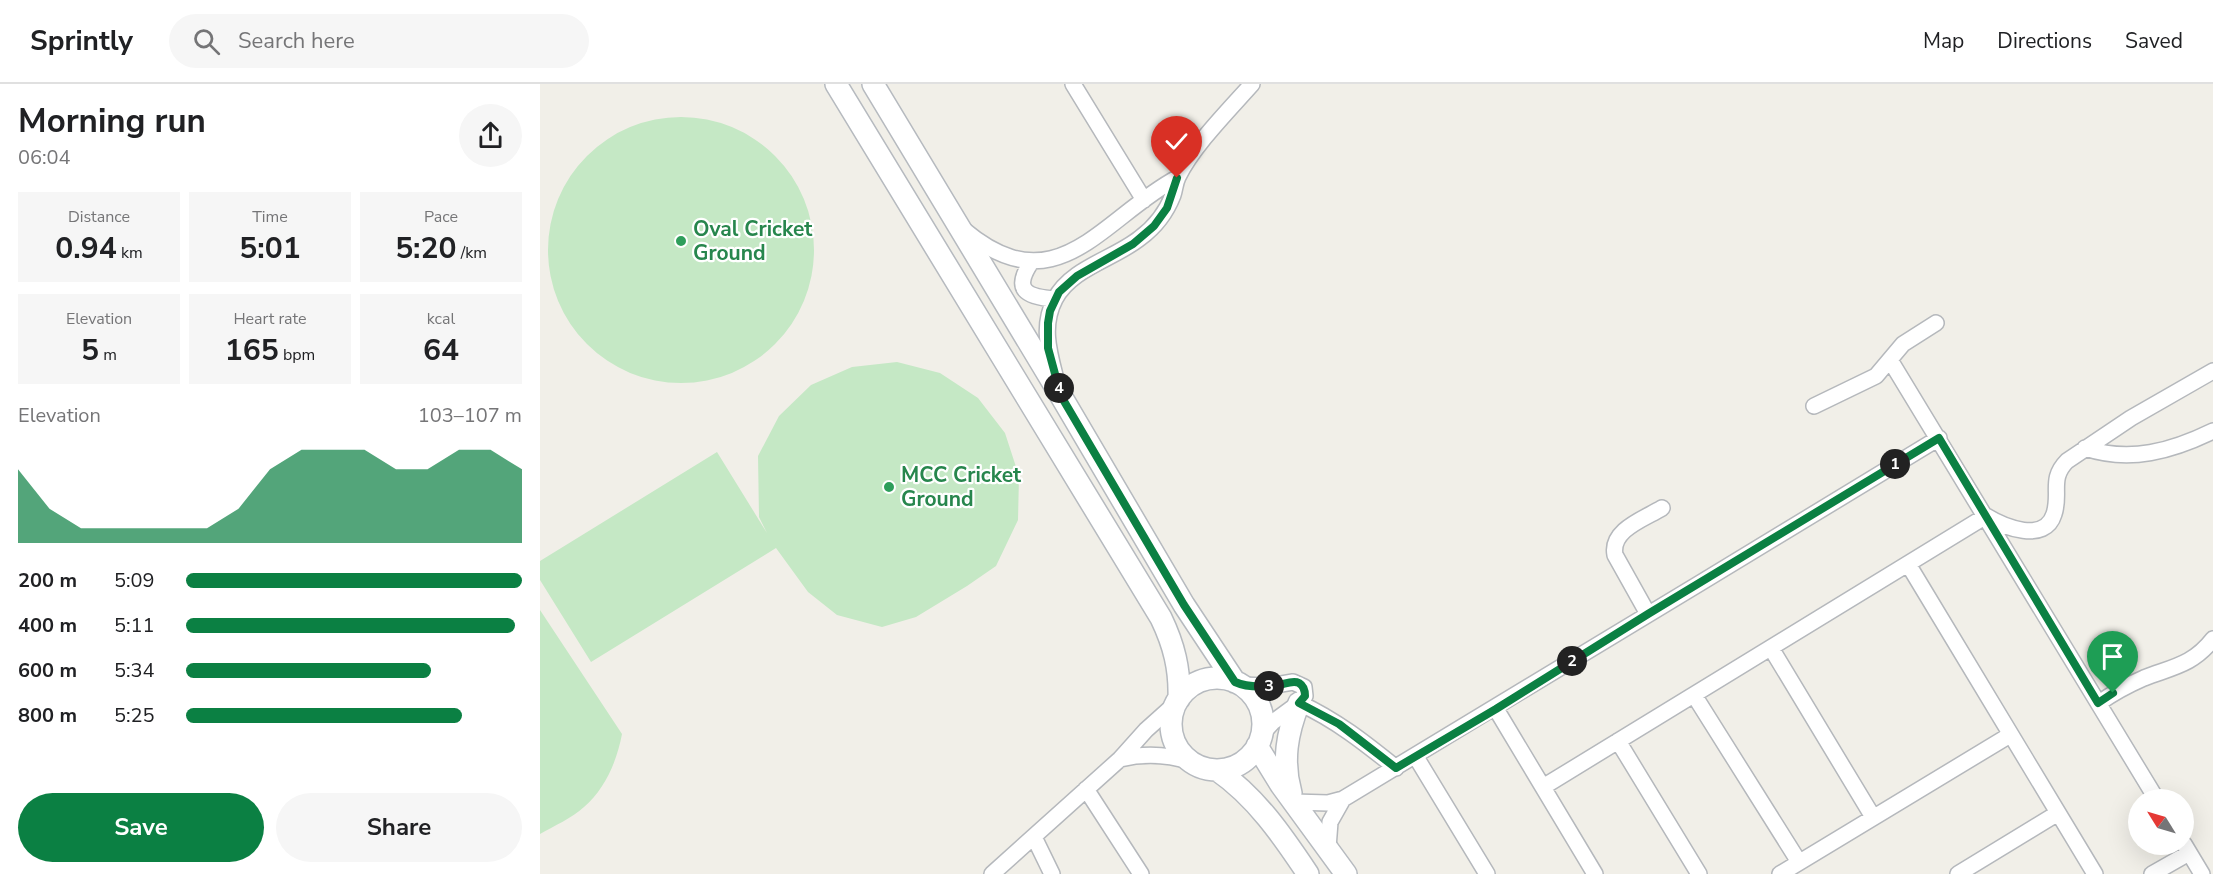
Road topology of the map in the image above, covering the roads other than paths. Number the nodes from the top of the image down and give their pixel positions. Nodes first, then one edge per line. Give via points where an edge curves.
1 (836, 84) edge
2 (873, 84) edge
3 (1073, 84) edge
4 (1252, 84) edge
5 (1177, 178) junction
6 (1144, 200) junction
7 (953, 218) junction
8 (1032, 261) junction
9 (1055, 299) junction
10 (1936, 323) dead end
11 (1890, 360) junction
12 (2213, 371) edge
13 (1061, 396) junction
14 (1814, 406) dead end
15 (2213, 432) edge
16 (1939, 438) junction
17 (2085, 448) junction
18 (1662, 508) dead end
19 (1986, 516) junction
20 (1908, 564) junction
21 (1648, 614) junction
22 (2212, 642) edge
23 (1771, 648) junction
24 (1238, 683) junction
25 (1694, 695) junction
26 (1177, 702) junction
27 (1299, 703) junction
28 (2098, 703) junction
29 (1496, 709) junction
30 (2010, 735) junction
31 (1259, 740) junction
32 (1618, 741) junction
33 (1416, 757) junction
34 (1120, 759) junction
35 (1191, 762) junction
36 (1396, 768) junction
37 (1217, 770) junction
38 (1543, 787) junction
39 (1086, 789) junction
40 (2150, 789) edge
41 (1343, 800) junction
42 (1294, 802) junction
43 (2058, 813) junction
44 (1873, 817) junction
45 (1034, 837) junction
46 (1328, 848) junction
47 (2178, 855) edge
48 (2190, 855) edge
49 (1799, 862) junction
50 (992, 874) edge
51 (1052, 874) edge
52 (1141, 874) edge
53 (1308, 874) edge
54 (1346, 874) edge
55 (1487, 874) edge
56 (1595, 874) edge
57 (1699, 874) edge
58 (1780, 874) edge
59 (1958, 874) edge
60 (2095, 874) edge
61 (2152, 874) edge
62 (2202, 874) edge

1 - 26 street via 1161,618 1180,676
2 - 7 street
3 - 6 street
4 - 5 street via 1209,133
5 - 6 street
5 - 9 street via 1167,208 1154,226 1133,244 1071,281
6 - 8 street via 1074,250
7 - 8 street via 994,250
7 - 13 street
8 - 9 street via 1023,274 1026,292 1037,298
9 - 13 street via 1047,335
10 - 11 street via 1907,341
11 - 14 street via 1871,380
11 - 16 street
12 - 17 street
13 - 24 street via 1184,605
15 - 17 street via 2144,454 2120,456
16 - 19 street
16 - 21 street
17 - 19 street via 2060,470 2054,515 2042,529 2012,528
18 - 21 street via 1623,531 1614,544 1617,560
19 - 20 street
19 - 28 street
20 - 23 street
20 - 30 street
21 - 29 street
22 - 28 street via 2181,666 2136,681
23 - 25 street
23 - 44 street
24 - 26 street via 1219,678 1204,680 1190,687
24 - 27 street via 1269,686 1297,682 1305,691
24 - 31 street via 1257,702 1263,723
25 - 32 street
25 - 49 street
26 - 34 street
26 - 35 street via 1171,720 1172,736
27 - 31 street via 1273,722
27 - 36 street via 1339,724
27 - 42 street via 1287,742 1286,762
28 - 40 street
29 - 33 street
29 - 38 street
30 - 43 street
30 - 44 street
31 - 37 street via 1240,764
31 - 42 street
32 - 38 street
32 - 57 street
33 - 36 street
33 - 55 street
34 - 35 street via 1156,755
34 - 39 street
35 - 37 street
36 - 41 street
37 - 53 street via 1259,806
38 - 56 street
39 - 45 street
39 - 52 street
41 - 42 street
41 - 46 street via 1330,822
42 - 46 street
43 - 59 street
43 - 60 street
44 - 49 street
45 - 50 street
45 - 51 street
46 - 54 street
47 - 61 street
48 - 62 street
49 - 58 street

